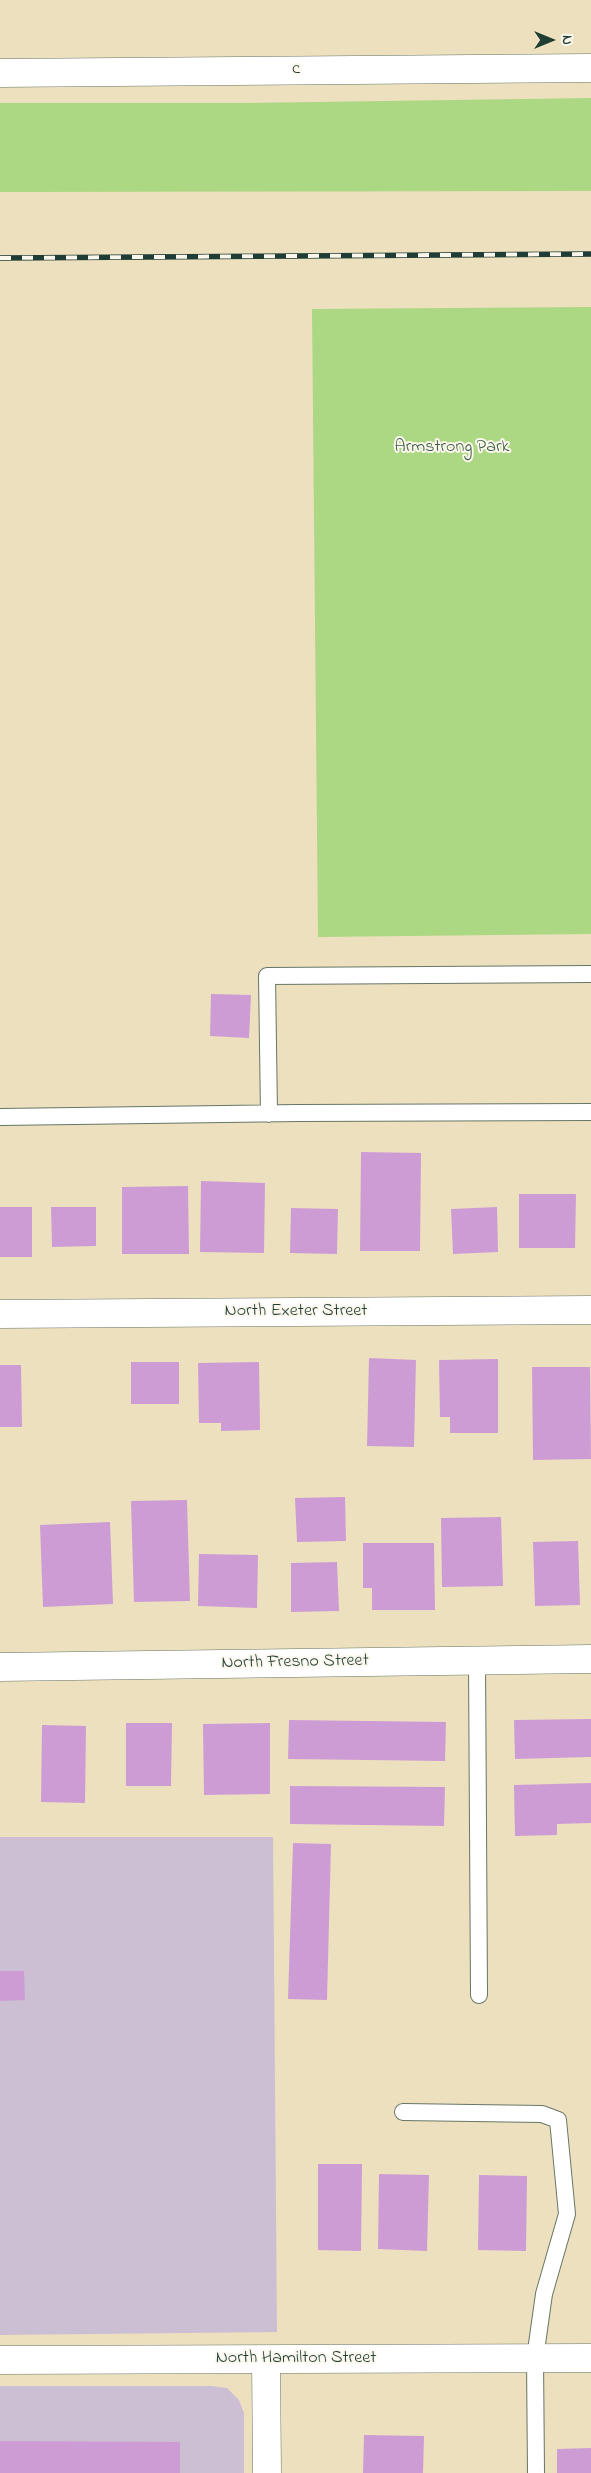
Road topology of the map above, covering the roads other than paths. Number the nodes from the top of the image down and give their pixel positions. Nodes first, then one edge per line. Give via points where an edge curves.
1 (591, 68) edge
2 (0, 73) edge
3 (591, 974) edge
4 (591, 1112) edge
5 (269, 1114) junction
6 (0, 1118) edge
7 (591, 1310) edge
8 (0, 1314) edge
9 (591, 1659) edge
10 (478, 1660) junction
11 (0, 1667) edge
12 (479, 1995) dead end
13 (403, 2112) dead end
14 (535, 2358) junction
15 (591, 2358) edge
16 (0, 2360) edge
17 (266, 2360) junction
18 (267, 2473) edge
19 (536, 2473) edge

1 - 2 street, c
3 - 5 lane via 267,976
4 - 5 lane
5 - 6 lane
7 - 8 street, North Exeter Street
9 - 10 street, North Fresno Street
10 - 11 street, North Fresno Street
10 - 12 lane
13 - 14 lane via 542,2114 558,2120 567,2214 544,2294
14 - 15 street, North Hamilton Street
14 - 17 street, North Hamilton Street
14 - 19 lane
16 - 17 street, North Hamilton Street
17 - 18 street

